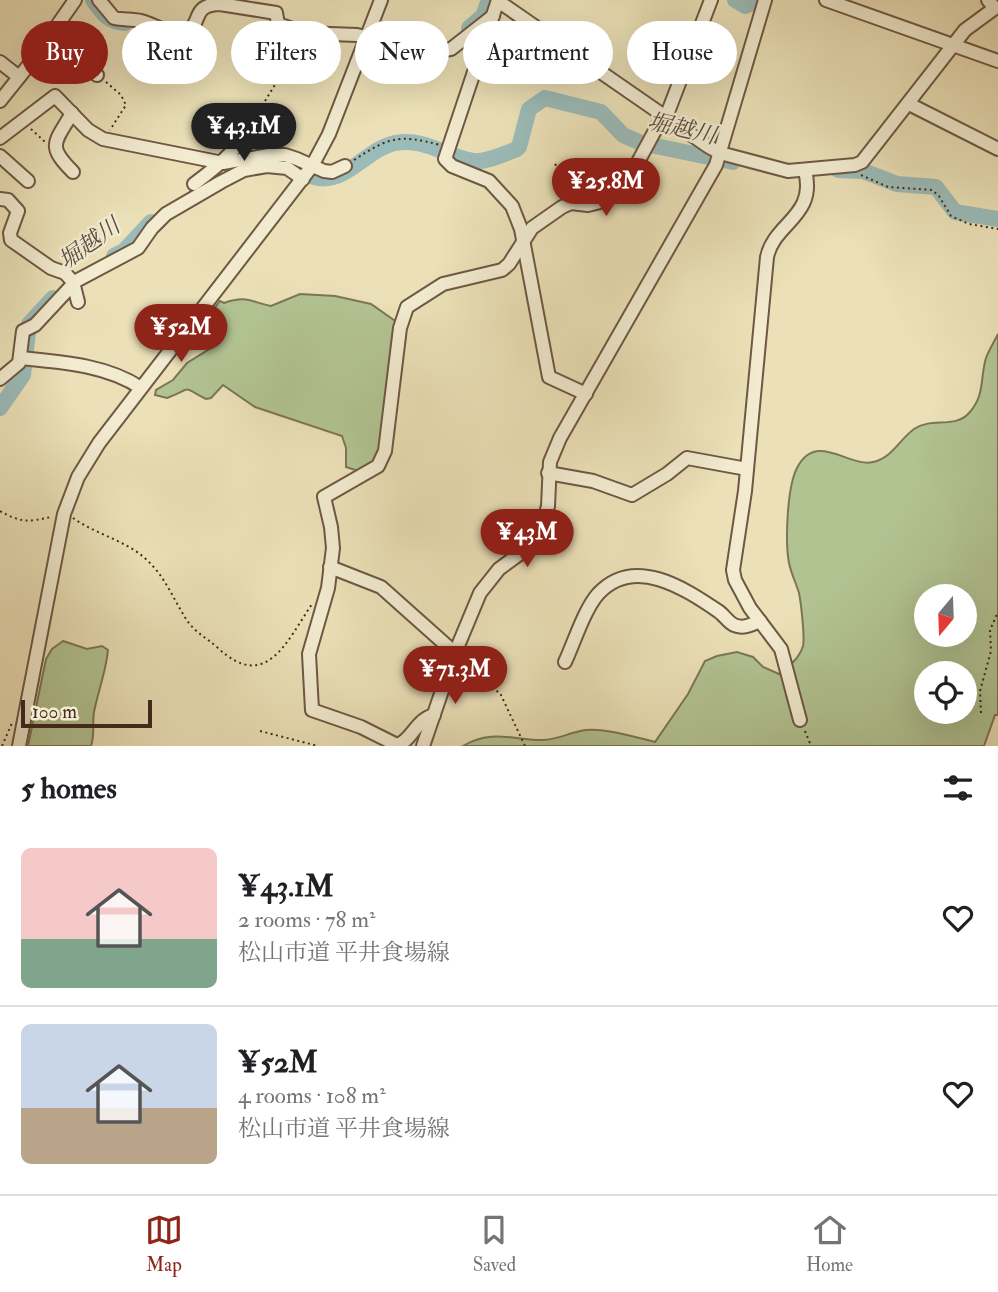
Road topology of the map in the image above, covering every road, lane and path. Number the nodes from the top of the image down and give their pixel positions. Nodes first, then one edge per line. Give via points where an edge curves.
1 (75, 0) edge
2 (99, 0) edge
3 (381, 0) edge
4 (498, 0) edge
5 (711, 0) edge
6 (765, 0) edge
7 (827, 0) edge
8 (988, 0) edge
9 (493, 16) junction
10 (61, 21) edge
11 (280, 21) edge
12 (372, 21) edge
13 (954, 46) junction
14 (449, 49) edge
15 (998, 61) edge
16 (0, 62) edge
17 (355, 66) edge
18 (21, 74) edge
19 (19, 77) junction
20 (108, 84) edge
21 (275, 84) edge
22 (0, 101) edge
23 (909, 104) junction
24 (259, 111) joint
25 (72, 113) junction
26 (664, 117) junction
27 (23, 121) junction
28 (0, 138) edge
29 (103, 139) junction
30 (55, 149) junction
31 (998, 149) edge
32 (447, 150) junction
33 (0, 156) edge
34 (718, 158) junction
35 (555, 164) dead end
36 (312, 166) junction
37 (345, 166) joint
38 (73, 173) dead end
39 (219, 174) junction
40 (805, 174) junction
41 (854, 174) dead end
42 (303, 179) junction
43 (28, 181) dead end
44 (194, 184) dead end
45 (0, 199) edge
46 (571, 203) junction
47 (998, 229) edge
48 (523, 242) junction
49 (71, 281) junction
50 (78, 302) dead end
51 (24, 359) junction
52 (0, 379) edge
53 (141, 388) junction
54 (586, 394) junction
55 (747, 469) junction
56 (548, 473) junction
57 (0, 511) edge
58 (64, 514) junction
59 (330, 567) junction
60 (312, 603) dead end
61 (998, 612) edge
62 (760, 621) junction
63 (454, 656) junction
64 (565, 662) dead end
65 (981, 713) dead end
66 (24, 715) junction
67 (434, 715) junction
68 (800, 720) joint
69 (260, 731) dead end
70 (2, 746) edge
71 (19, 746) edge
72 (318, 746) edge
73 (423, 746) edge
74 (525, 746) edge
75 (811, 746) edge

1 - 10 street
2 - 11 street via 114,18 142,21 164,31 188,30 199,12 212,4 276,13
3 - 12 street
4 - 9 street
4 - 26 street
5 - 26 street
6 - 34 street
7 - 13 street
8 - 13 street via 995,8 965,30
9 - 14 street
9 - 32 street
13 - 15 street
13 - 23 street
16 - 19 street
17 - 36 street
18 - 19 street
19 - 22 street
20 - 29 path via 126,105
21 - 24 path
23 - 31 street
23 - 40 street via 862,162
24 - 39 street
25 - 27 street via 55,96
25 - 29 street
25 - 30 street
26 - 34 street
26 - 46 street via 632,173 600,202
27 - 28 street
27 - 30 path
29 - 39 street
30 - 38 street
32 - 37 path via 412,138 395,138
32 - 48 street via 445,159 452,166 497,187 512,206
33 - 43 street
34 - 40 street
34 - 54 street
35 - 46 path via 573,186
36 - 37 street via 332,172
36 - 39 street via 277,155 255,156 234,162
36 - 42 street
39 - 42 street via 267,166 287,168
39 - 44 street
39 - 49 street via 166,214 138,248
40 - 55 street via 808,194 771,243 767,257
41 - 47 path via 896,188 932,190 951,216
42 - 53 street
45 - 49 street via 18,211 11,240
46 - 48 street via 536,224
48 - 54 street via 549,377
48 - 59 street via 502,270 443,284 407,307 400,328 385,451 377,466 324,497 333,540
49 - 50 street
49 - 51 street via 28,329
51 - 52 street
51 - 53 street via 93,368 125,377
53 - 58 street via 88,459
54 - 56 street via 557,444
55 - 56 street via 687,458 632,495 593,481
55 - 62 street via 733,570
56 - 63 street via 543,524 525,550 499,569 480,593
57 - 58 path via 27,522
58 - 60 path via 127,545 148,561 195,632 244,665 260,665 280,652
58 - 66 street
59 - 63 street via 381,587
59 - 67 street via 309,654 312,710 397,745 405,742 421,721
61 - 65 path via 990,630
62 - 64 street via 748,627 734,625 675,585 639,575 606,588 593,601
62 - 68 street via 781,649
63 - 67 street
63 - 74 path via 500,693
66 - 70 path via 10,725
66 - 71 street
67 - 73 street
68 - 75 path
69 - 72 path

